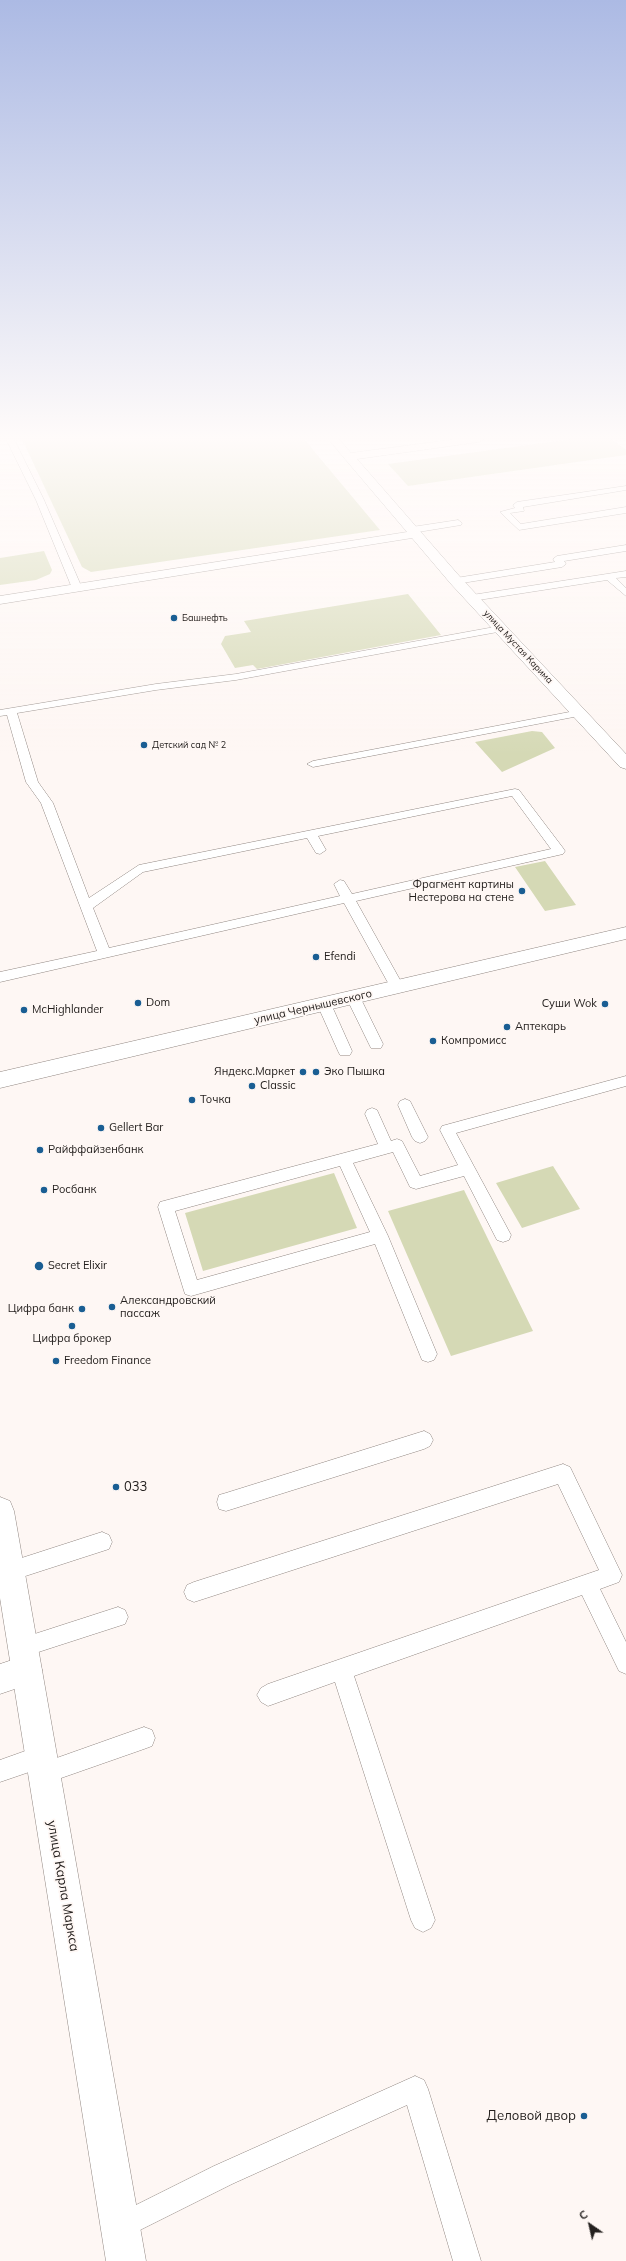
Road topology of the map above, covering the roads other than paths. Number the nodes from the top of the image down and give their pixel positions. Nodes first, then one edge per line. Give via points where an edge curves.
1 (59, 545) edge
2 (339, 545) edge
3 (425, 545) edge
4 (626, 548) edge
5 (626, 574) edge
6 (609, 576) junction
7 (456, 581) junction
8 (77, 588) junction
9 (626, 593) edge
10 (472, 598) junction
11 (0, 600) edge
12 (500, 629) junction
13 (6, 712) edge
14 (580, 713) junction
15 (313, 764) dead end
16 (626, 764) edge
17 (311, 834) junction
18 (320, 850) dead end
19 (340, 884) dead end
20 (347, 899) junction
21 (87, 906) junction
22 (626, 933) edge
23 (104, 953) junction
24 (0, 977) edge
25 (397, 987) junction
26 (354, 997) junction
27 (324, 1004) junction
28 (376, 1044) dead end
29 (345, 1051) dead end
30 (0, 1080) edge
31 (626, 1081) edge
32 (405, 1105) dead end
33 (372, 1114) dead end
34 (420, 1137) dead end
35 (388, 1148) junction
36 (344, 1159) junction
37 (468, 1169) junction
38 (503, 1234) dead end
39 (380, 1236) junction
40 (428, 1354) dead end
41 (424, 1440) dead end
42 (226, 1502) dead end
43 (0, 1511) edge
44 (102, 1542) dead end
45 (10, 1570) junction
46 (587, 1583) junction
47 (194, 1592) dead end
48 (118, 1617) dead end
49 (626, 1664) edge
50 (17, 1666) edge
51 (341, 1669) junction
52 (268, 1695) dead end
53 (144, 1738) dead end
54 (43, 1764) junction
55 (0, 1771) edge
56 (423, 1920) dead end
57 (120, 2226) junction
58 (126, 2261) edge
59 (467, 2261) edge

1 - 8 lane
2 - 8 street
3 - 7 street, улица Мустая Карима
4 - 7 lane via 557,559 562,564
5 - 6 lane
6 - 9 lane
6 - 10 lane
7 - 10 street, улица Мустая Карима
8 - 11 street
10 - 12 street, улица Мустая Карима
12 - 13 lane via 236,677
12 - 14 street, улица Мустая Карима
13 - 21 lane via 32,782 47,803
14 - 15 lane
14 - 16 street, улица Мустая Карима
17 - 18 lane
17 - 20 lane via 515,792 559,851
17 - 21 lane via 139,869
19 - 20 lane
20 - 23 lane
20 - 25 lane
21 - 23 lane
22 - 25 street, улица Чернышевского
23 - 24 lane
25 - 26 street, улица Чернышевского
26 - 27 street, улица Чернышевского
26 - 28 lane
27 - 29 lane
27 - 30 street, улица Чернышевского
31 - 37 lane via 447,1130
32 - 34 lane
33 - 35 lane
35 - 36 lane
35 - 37 lane via 397,1145 416,1184
36 - 39 lane
36 - 39 lane via 166,1207 191,1289
37 - 38 lane
39 - 40 lane
41 - 42 lane
43 - 45 street, улица Карла Маркса
44 - 45 lane
45 - 50 street, улица Карла Маркса
46 - 47 lane via 612,1575 563,1473
46 - 49 lane
46 - 51 lane
48 - 50 lane
50 - 54 street, улица Карла Маркса
51 - 52 lane
51 - 56 lane
53 - 54 lane
54 - 55 lane
54 - 57 street, улица Карла Маркса
57 - 58 street, улица Карла Маркса
57 - 59 lane via 223,2175 416,2089

